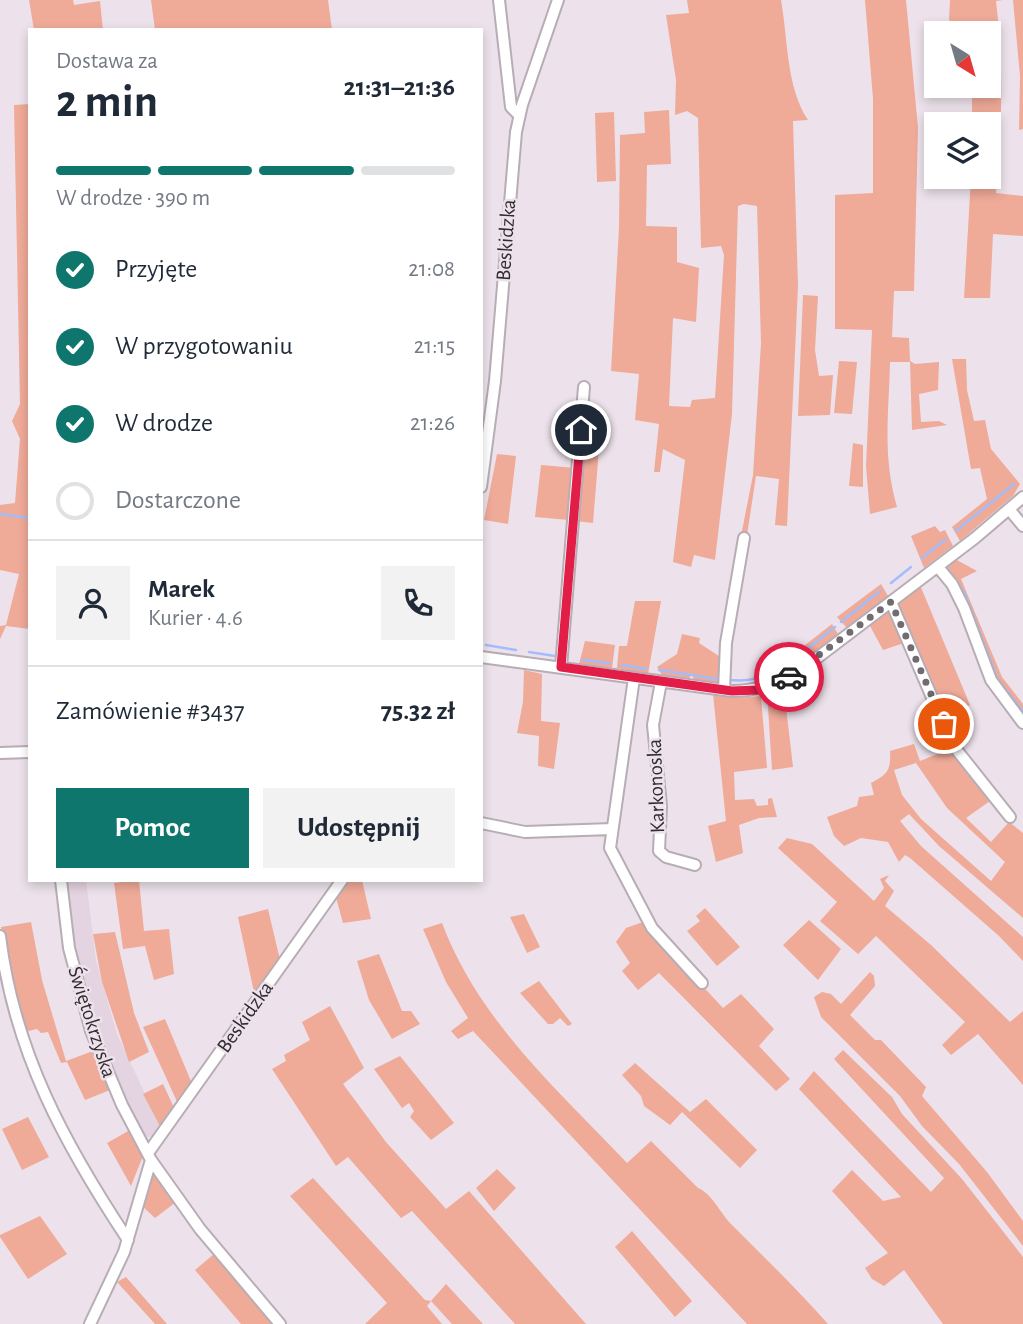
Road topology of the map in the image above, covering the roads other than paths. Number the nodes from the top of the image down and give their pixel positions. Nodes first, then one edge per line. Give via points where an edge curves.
1 (499, 0) edge
2 (558, 0) edge
3 (519, 116) junction
4 (584, 387) dead end
5 (483, 471) edge
6 (1023, 497) edge
7 (1009, 509) junction
8 (1023, 526) edge
9 (744, 538) dead end
10 (938, 567) junction
11 (891, 602) junction
12 (483, 657) edge
13 (561, 667) junction
14 (634, 678) junction
15 (661, 682) junction
16 (724, 690) junction
17 (1023, 723) edge
18 (0, 752) edge
19 (28, 752) edge
20 (1010, 817) dead end
21 (483, 824) edge
22 (612, 829) junction
23 (695, 865) dead end
24 (61, 882) edge
25 (341, 882) edge
26 (0, 936) edge
27 (702, 983) dead end
28 (149, 1157) junction
29 (128, 1240) junction
30 (90, 1324) edge
31 (280, 1324) edge

1 - 3 street via 511,107
2 - 3 street, Beskidzka
3 - 5 street, Beskidzka
4 - 13 street
6 - 7 street
7 - 8 street
7 - 10 street
9 - 16 street via 726,643
10 - 11 street
10 - 17 street via 964,608 991,680
11 - 16 street via 786,678 758,690
11 - 20 street via 952,744
12 - 13 street
13 - 14 street
14 - 15 street
14 - 22 street, Karkonoska
15 - 16 street
15 - 23 street, Karkonoska via 653,725 661,806 658,847 666,857
18 - 19 street
21 - 22 street via 525,832
22 - 27 street, Karkonoska via 610,848 652,928
24 - 28 street, Świętokrzyska via 69,948 83,1007 109,1077
25 - 28 street, Beskidzka
26 - 29 street via 24,1045 43,1092 72,1152
28 - 29 street
28 - 31 street, Świętokrzyska via 200,1229
29 - 30 street

